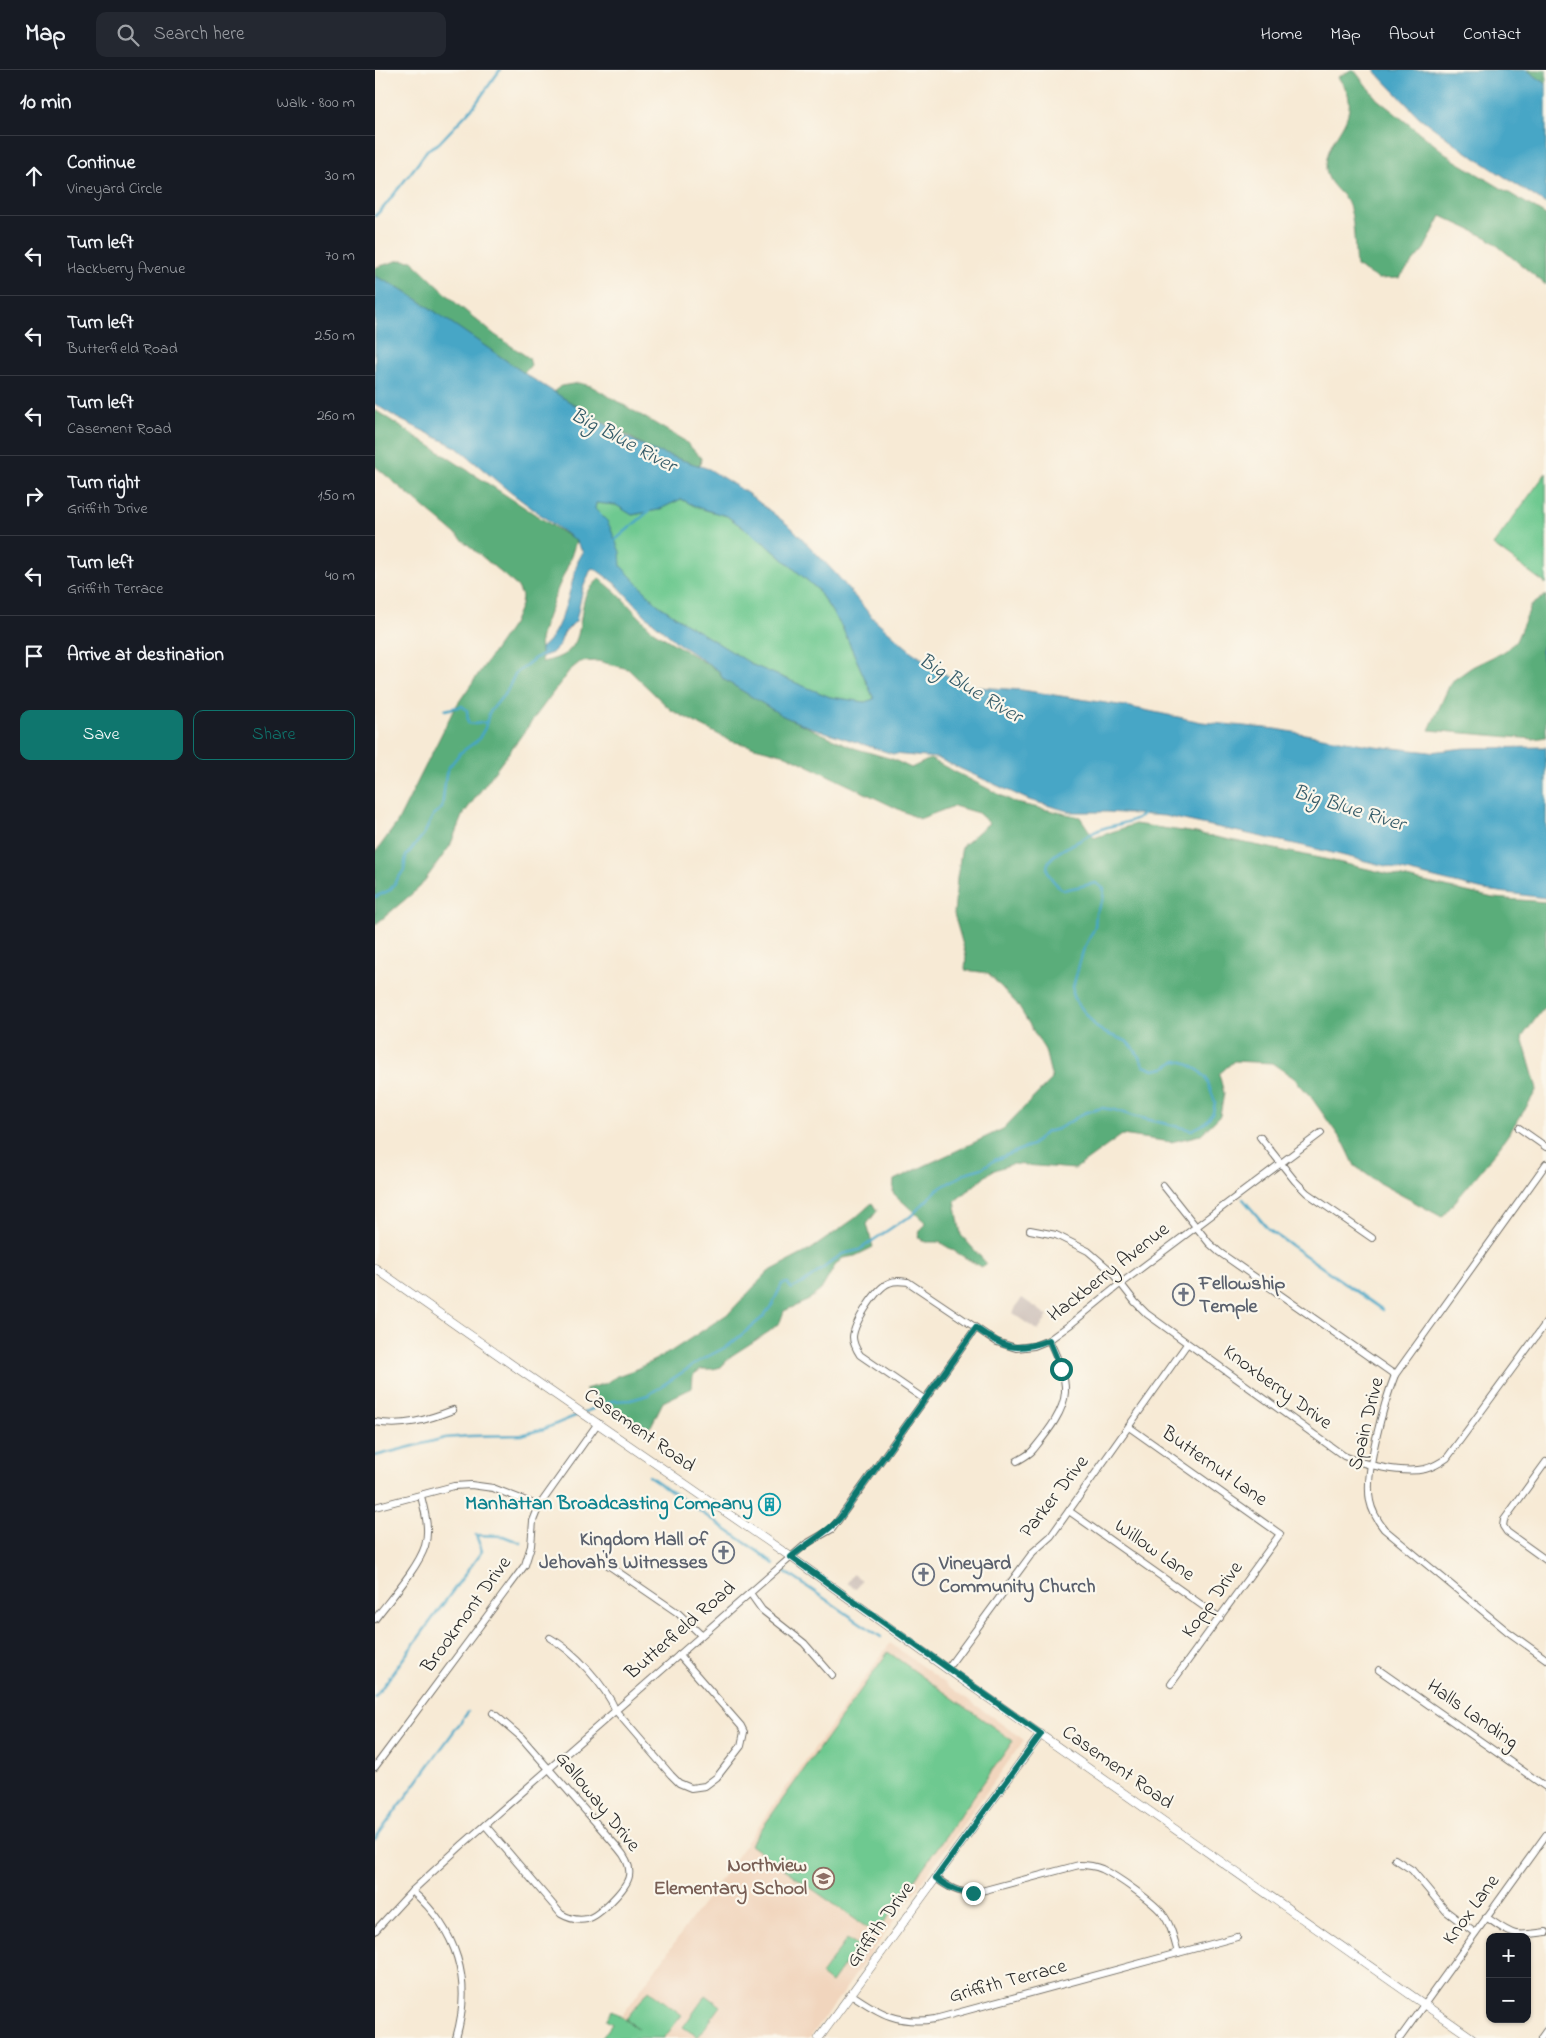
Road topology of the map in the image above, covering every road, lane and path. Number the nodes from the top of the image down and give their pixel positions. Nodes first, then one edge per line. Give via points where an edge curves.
1 (1519, 1128) dead end
2 (1321, 1133) dead end
3 (1260, 1137) dead end
4 (1546, 1147) edge
5 (1281, 1164) junction
6 (1546, 1164) edge
7 (1163, 1185) dead end
8 (1196, 1227) junction
9 (1030, 1230) dead end
10 (1372, 1238) dead end
11 (375, 1268) edge
12 (1120, 1284) junction
13 (1546, 1323) edge
14 (976, 1328) junction
15 (1049, 1340) junction
16 (1187, 1344) junction
17 (1395, 1375) junction
18 (924, 1399) junction
19 (453, 1410) dead end
20 (375, 1422) edge
21 (598, 1423) junction
22 (1129, 1427) junction
23 (1017, 1462) dead end
24 (1546, 1462) edge
25 (1371, 1465) junction
26 (421, 1496) junction
27 (539, 1506) junction
28 (375, 1507) edge
29 (1069, 1511) junction
30 (1280, 1534) joint
31 (791, 1557) junction
32 (1546, 1560) edge
33 (605, 1563) dead end
34 (750, 1593) junction
35 (375, 1618) edge
36 (1220, 1618) junction
37 (701, 1635) junction
38 (550, 1638) dead end
39 (679, 1655) junction
40 (1546, 1659) edge
41 (947, 1669) junction
42 (1379, 1670) dead end
43 (832, 1675) dead end
44 (1171, 1684) dead end
45 (615, 1711) junction
46 (493, 1713) dead end
47 (1041, 1734) junction
48 (375, 1768) edge
49 (549, 1769) junction
50 (1546, 1788) edge
51 (485, 1825) junction
52 (1546, 1835) edge
53 (1395, 1859) dead end
54 (936, 1878) junction
55 (412, 1891) junction
56 (1486, 1917) junction
57 (375, 1931) edge
58 (1546, 1932) edge
59 (1475, 1933) junction
60 (1237, 1937) dead end
61 (1178, 1953) junction
62 (851, 1994) junction
63 (1424, 2005) junction
64 (1546, 2031) edge
65 (456, 2038) edge
66 (819, 2038) edge
67 (1400, 2038) edge
68 (1472, 2038) edge
69 (1541, 2038) edge

1 - 4 street
2 - 5 street, Hackberry Avenue
3 - 5 street
5 - 8 street, Hackberry Avenue
5 - 10 street via 1307,1193
6 - 17 street, Spain Drive
7 - 8 street
8 - 12 street, Hackberry Avenue
8 - 17 street via 1219,1252
9 - 12 street, Knoxberry Drive via 1056,1235 1089,1251
11 - 21 street, Casement Road
12 - 15 street, Hackberry Avenue
12 - 16 street, Knoxberry Drive via 1147,1314
13 - 25 street, Knoxberry Drive via 1447,1458 1412,1470
14 - 15 street, Hackberry Avenue via 997,1342 1016,1348
14 - 18 street, Butterfield Road
14 - 18 street, Hackberry Avenue via 908,1282 894,1281 881,1287 857,1321 853,1337 855,1347 860,1355
15 - 23 street via 1064,1380 1063,1404 1031,1452
16 - 22 street, Parker Drive
16 - 25 street, Knoxberry Drive via 1344,1456
17 - 25 street, Spain Drive
18 - 31 street, Butterfield Road via 840,1518
19 - 20 street via 415,1423
21 - 27 street, Brookmont Drive
21 - 31 street, Casement Road
22 - 29 street, Parker Drive
22 - 30 street, Butternut Lane
24 - 32 street via 1504,1520 1503,1526
25 - 40 street, Spain Drive via 1370,1502 1384,1529 1507,1631
26 - 27 street via 454,1486 488,1486
26 - 28 street
26 - 35 street via 426,1514 425,1544 419,1559
27 - 48 street, Brookmont Drive via 525,1565
29 - 36 street, Willow Lane
29 - 41 street, Parker Drive via 1051,1536 1033,1552
30 - 36 street, Kopp Drive
31 - 34 street, Butterfield Road
31 - 41 street, Casement Road
33 - 37 street via 678,1613
34 - 37 street, Butterfield Road
34 - 43 street via 762,1610 809,1648
36 - 44 street, Kopp Drive
37 - 39 street, Butterfield Road
38 - 45 street via 573,1654 610,1699
39 - 45 street, Butterfield Road
39 - 45 street via 743,1732 741,1746 711,1784 691,1788 679,1783
41 - 47 street, Casement Road
42 - 50 street, Halls Landing
45 - 49 street, Butterfield Road
46 - 49 street, Galloway Drive via 519,1735
47 - 54 street, Griffith Drive
47 - 63 street, Casement Road
49 - 51 street, Butterfield Road
49 - 51 street, Galloway Drive via 624,1856 629,1876 623,1890 592,1917 579,1920 566,1917
51 - 55 street, Butterfield Road
52 - 56 street, Knox Lane
53 - 59 street via 1412,1870 1446,1911
54 - 61 street via 951,1889 973,1893 1079,1865 1102,1869 1162,1913
54 - 62 street, Griffith Drive
55 - 57 street, Butterfield Road
55 - 65 street via 431,1909 457,1954 463,1990
56 - 58 street via 1519,1936
56 - 59 street, Knox Lane
59 - 63 street, Knox Lane
60 - 61 street, Griffith Terrace
61 - 62 street, Griffith Terrace via 920,2022 891,2018
62 - 66 street, Griffith Drive
63 - 67 street, Knox Lane
63 - 68 street, Casement Road
64 - 69 street

